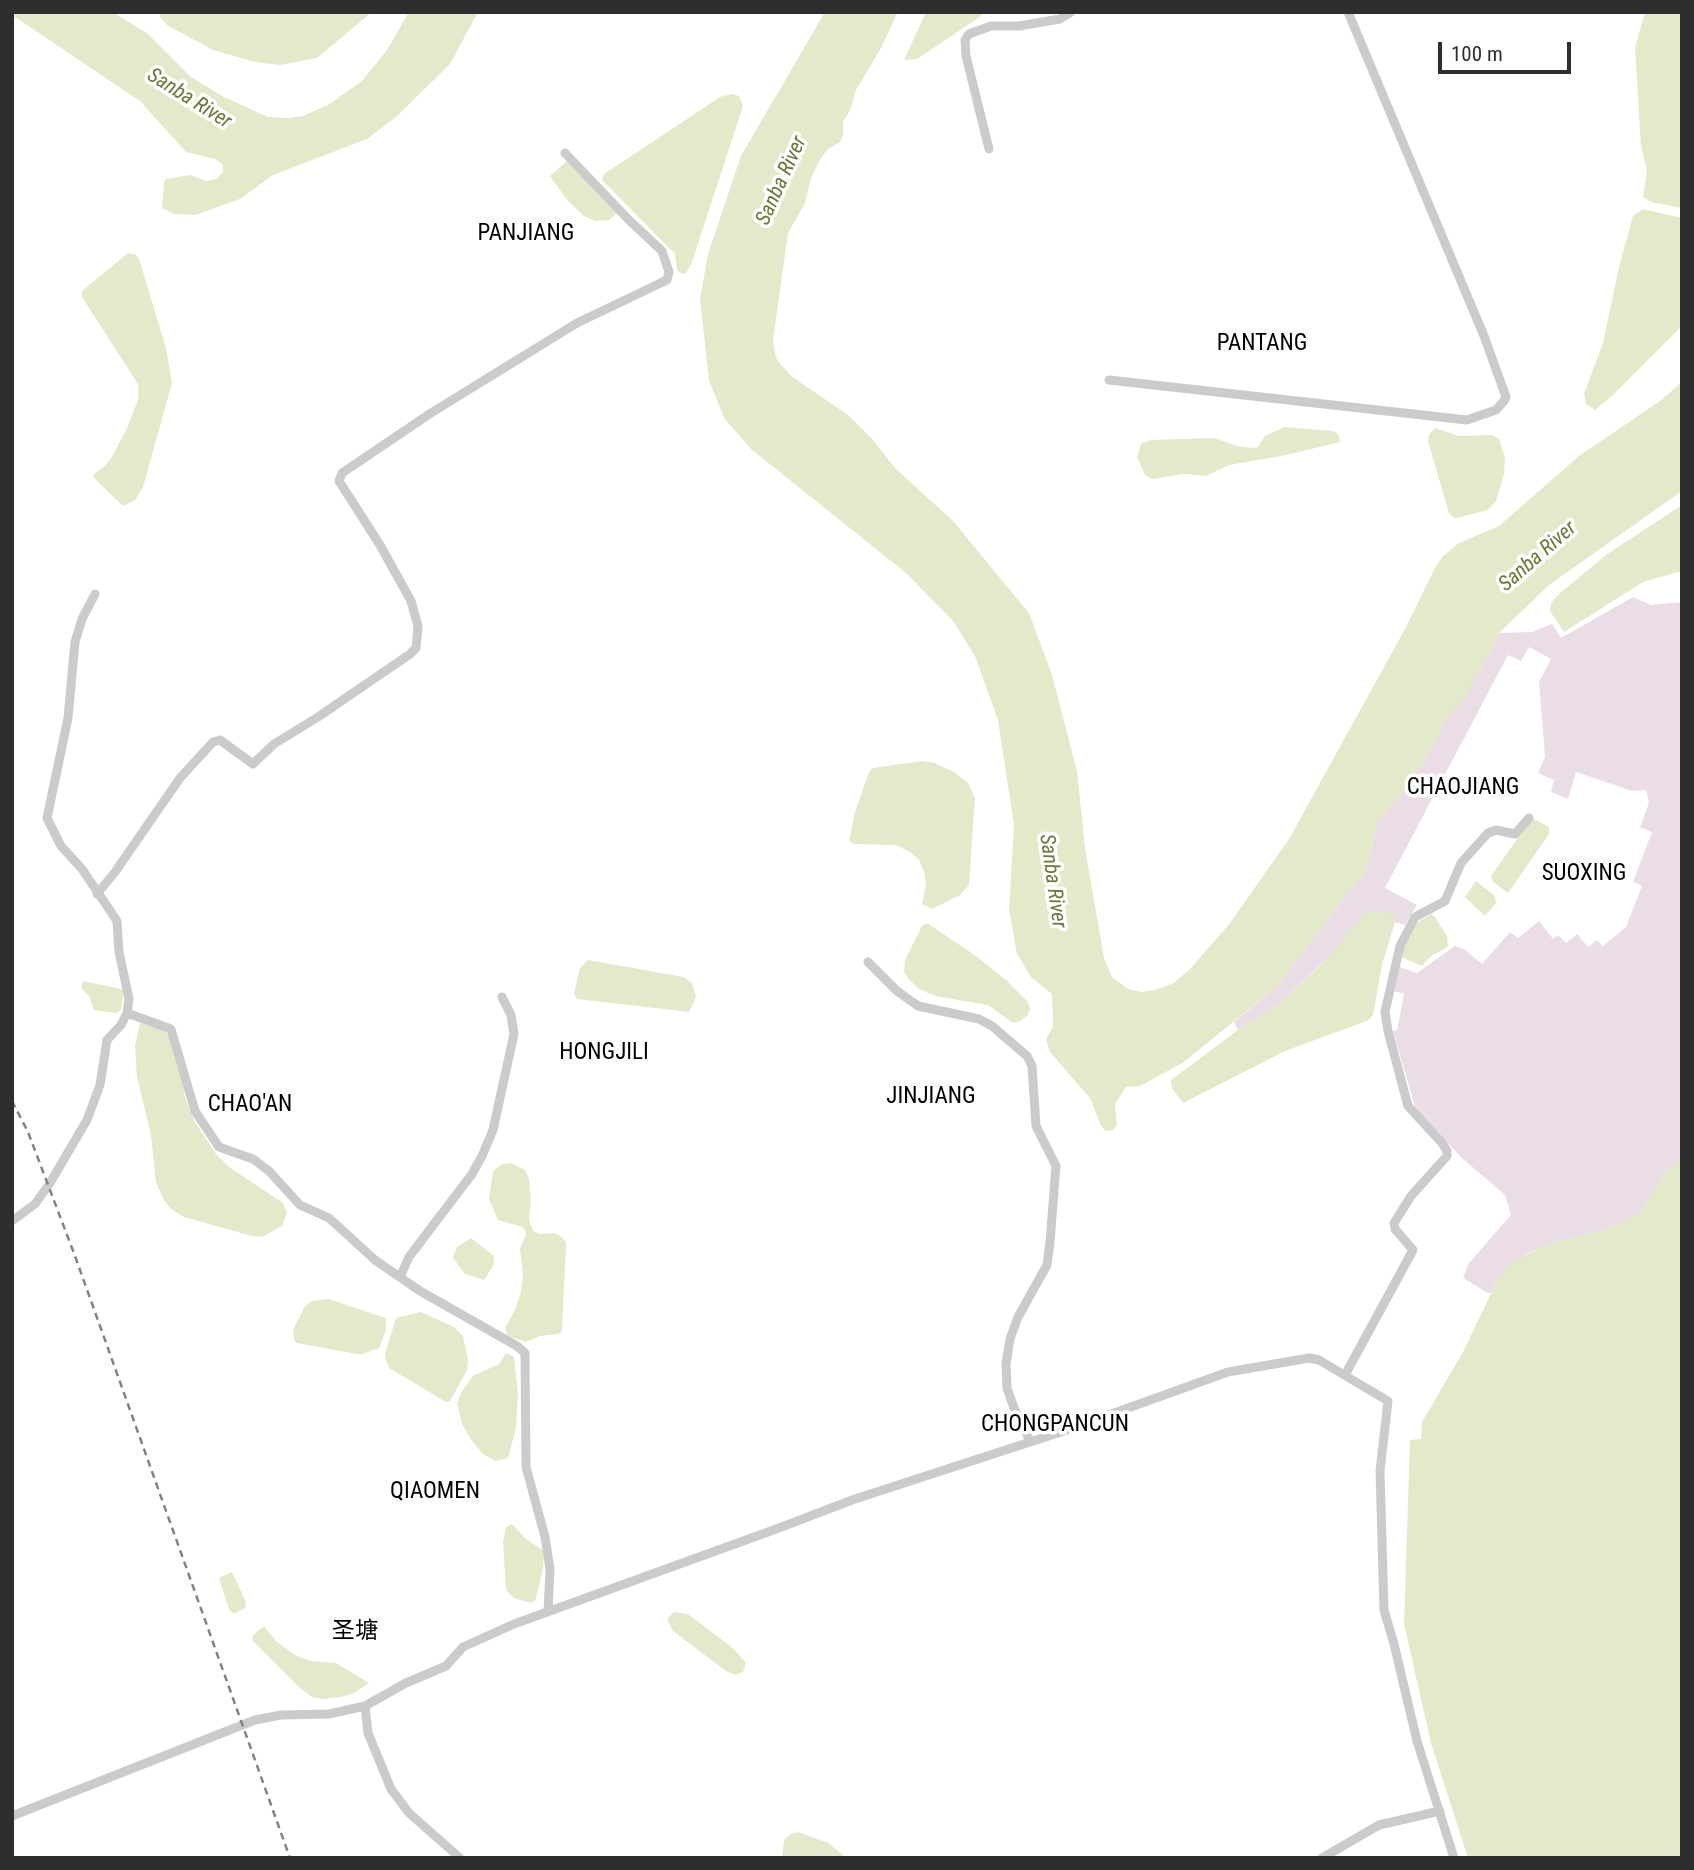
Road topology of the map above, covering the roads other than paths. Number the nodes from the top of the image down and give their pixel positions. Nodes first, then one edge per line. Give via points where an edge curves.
1 (1071, 12) edge
2 (1348, 12) edge
3 (989, 149) dead end
4 (565, 153) dead end
5 (1109, 380) dead end
6 (94, 594) dead end
7 (1529, 818) dead end
8 (97, 894) junction
9 (868, 962) dead end
10 (502, 997) dead end
11 (127, 1013) junction
12 (12, 1222) edge
13 (400, 1277) junction
14 (1345, 1375) junction
15 (1030, 1441) junction
16 (548, 1612) junction
17 (365, 1706) junction
18 (1440, 1811) junction
19 (12, 1816) edge
20 (460, 1858) edge
21 (1322, 1858) edge
22 (1454, 1858) edge

1 - 3 street via 1060,19 978,30 965,40
2 - 5 street via 1484,336 1506,397 1502,405 1466,420
4 - 8 street via 662,251 667,280 577,323 342,473 339,481 411,601 418,626 416,648 274,744 253,764 220,740 213,742 180,778
6 - 8 street via 75,642 68,719 47,816 58,841
7 - 14 street via 1515,834 1488,833 1461,863 1446,901 1415,917 1400,946 1385,1012 1388,1031 1409,1108 1442,1143 1447,1156 1411,1195 1394,1223 1413,1250
8 - 11 street via 117,924 129,999
9 - 15 street via 918,1006 992,1026 1027,1056 1032,1066 1036,1126 1056,1166 1047,1265 1014,1328 1006,1364 1007,1388
10 - 13 street via 514,1034 493,1130 472,1174 409,1257
11 - 12 street via 107,1040 100,1085 88,1120 50,1183
11 - 13 street via 171,1029 195,1111 219,1147 253,1159 300,1205 329,1218
13 - 16 street via 525,1353 526,1466 550,1569
14 - 15 street via 1309,1359 1228,1371
14 - 18 street via 1388,1401 1380,1471 1384,1610
15 - 16 street via 852,1500
16 - 17 street via 463,1647 446,1666
17 - 19 street via 255,1720
17 - 20 street via 368,1733 391,1789 409,1813
18 - 21 street via 1379,1825
18 - 22 street

